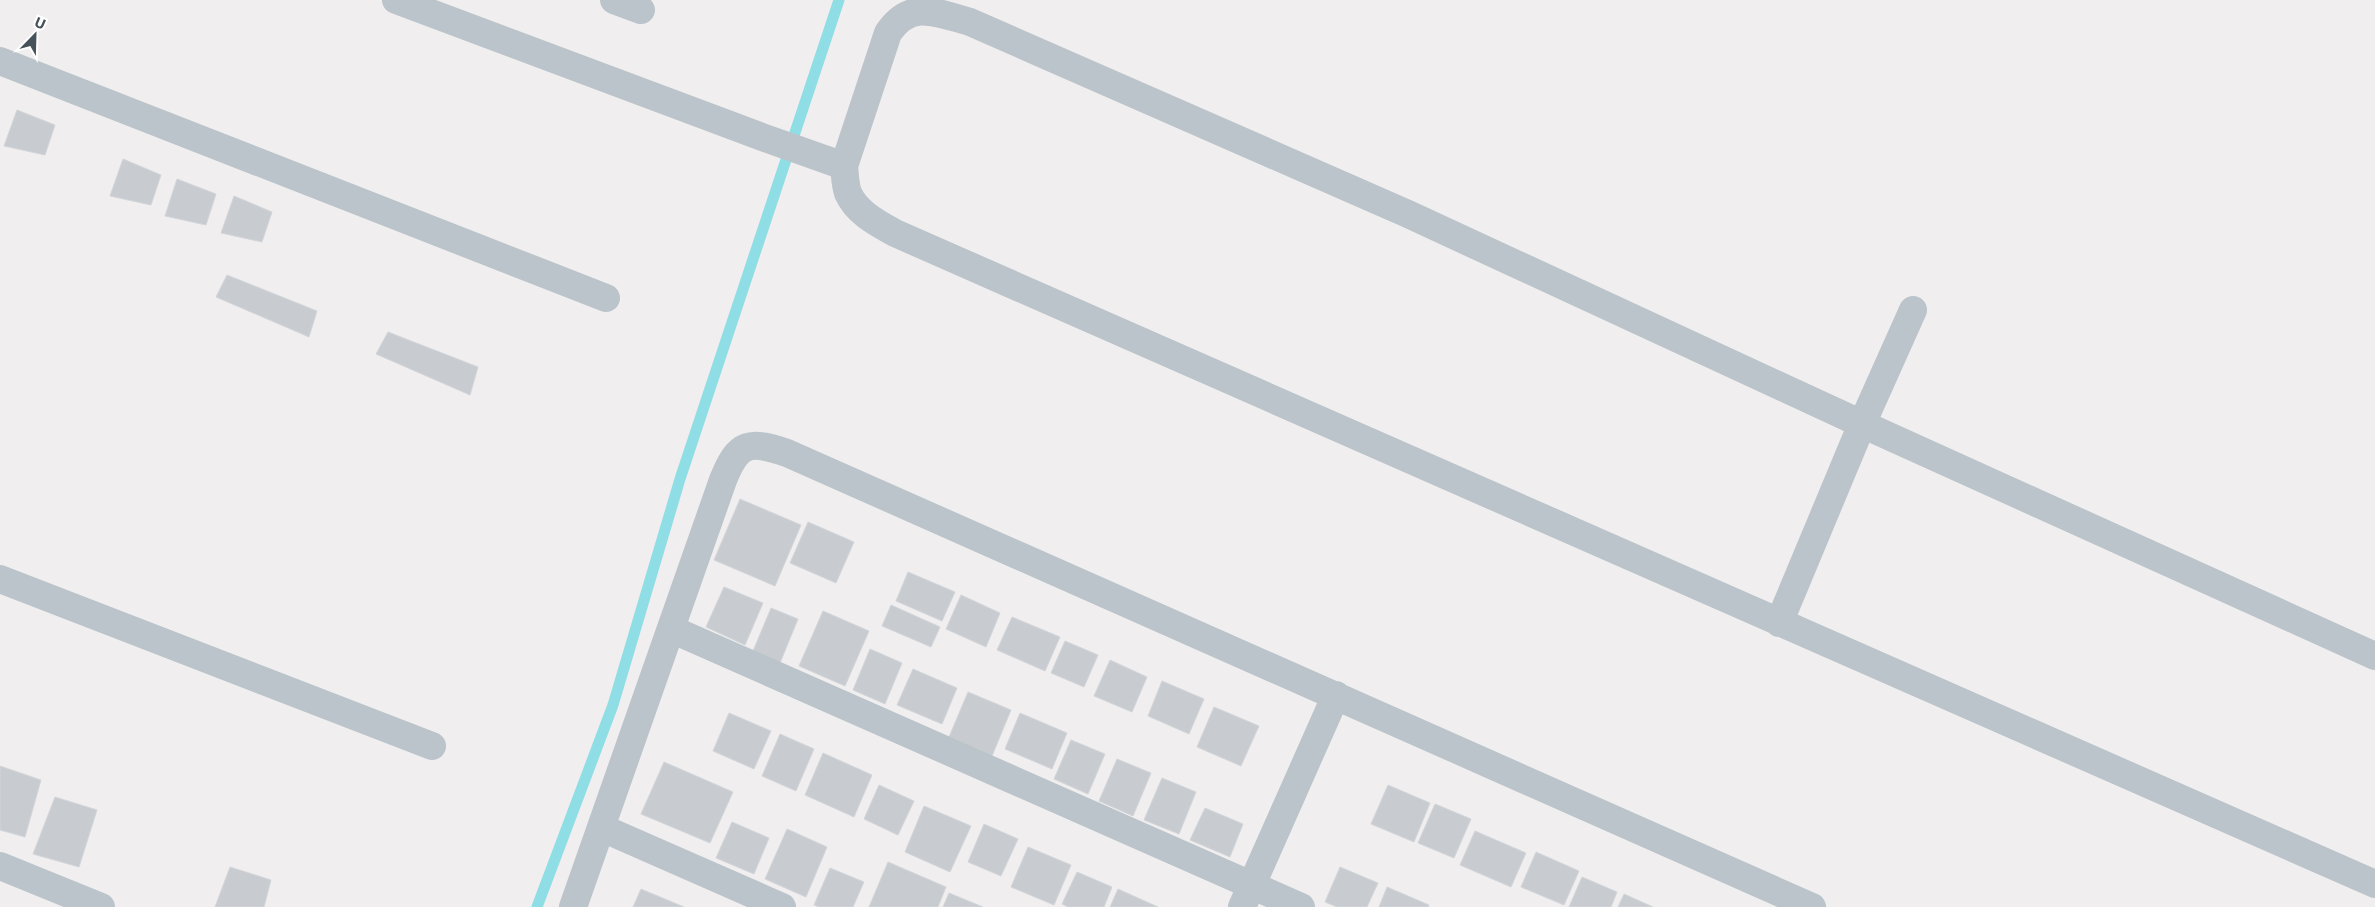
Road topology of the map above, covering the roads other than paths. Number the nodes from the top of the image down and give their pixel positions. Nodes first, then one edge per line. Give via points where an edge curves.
1 (396, 0) edge
2 (614, 0) edge
3 (641, 10) dead end
4 (0, 61) edge
5 (844, 166) junction
6 (606, 298) dead end
7 (1913, 310) dead end
8 (1862, 424) junction
9 (0, 579) edge
10 (1779, 623) junction
11 (671, 629) junction
12 (2375, 656) edge
13 (1336, 695) junction
14 (432, 746) dead end
15 (602, 828) junction
16 (0, 866) edge
17 (2375, 884) edge
18 (1247, 896) edge
19 (100, 907) edge
20 (574, 907) edge
21 (782, 907) edge
22 (1301, 907) edge
23 (1812, 907) edge

1 - 5 street
2 - 3 street
4 - 6 street
5 - 8 street via 888,33 896,18 905,12 923,9 970,22 1408,214
5 - 10 street via 848,192 856,205 869,218 895,233
7 - 8 street
8 - 10 street
8 - 12 street
9 - 14 street
10 - 17 street
11 - 13 street via 732,458 744,448 756,445 786,453
11 - 15 street
11 - 18 street
13 - 18 street
13 - 23 street
15 - 20 street
15 - 21 street
16 - 19 street
18 - 22 street

